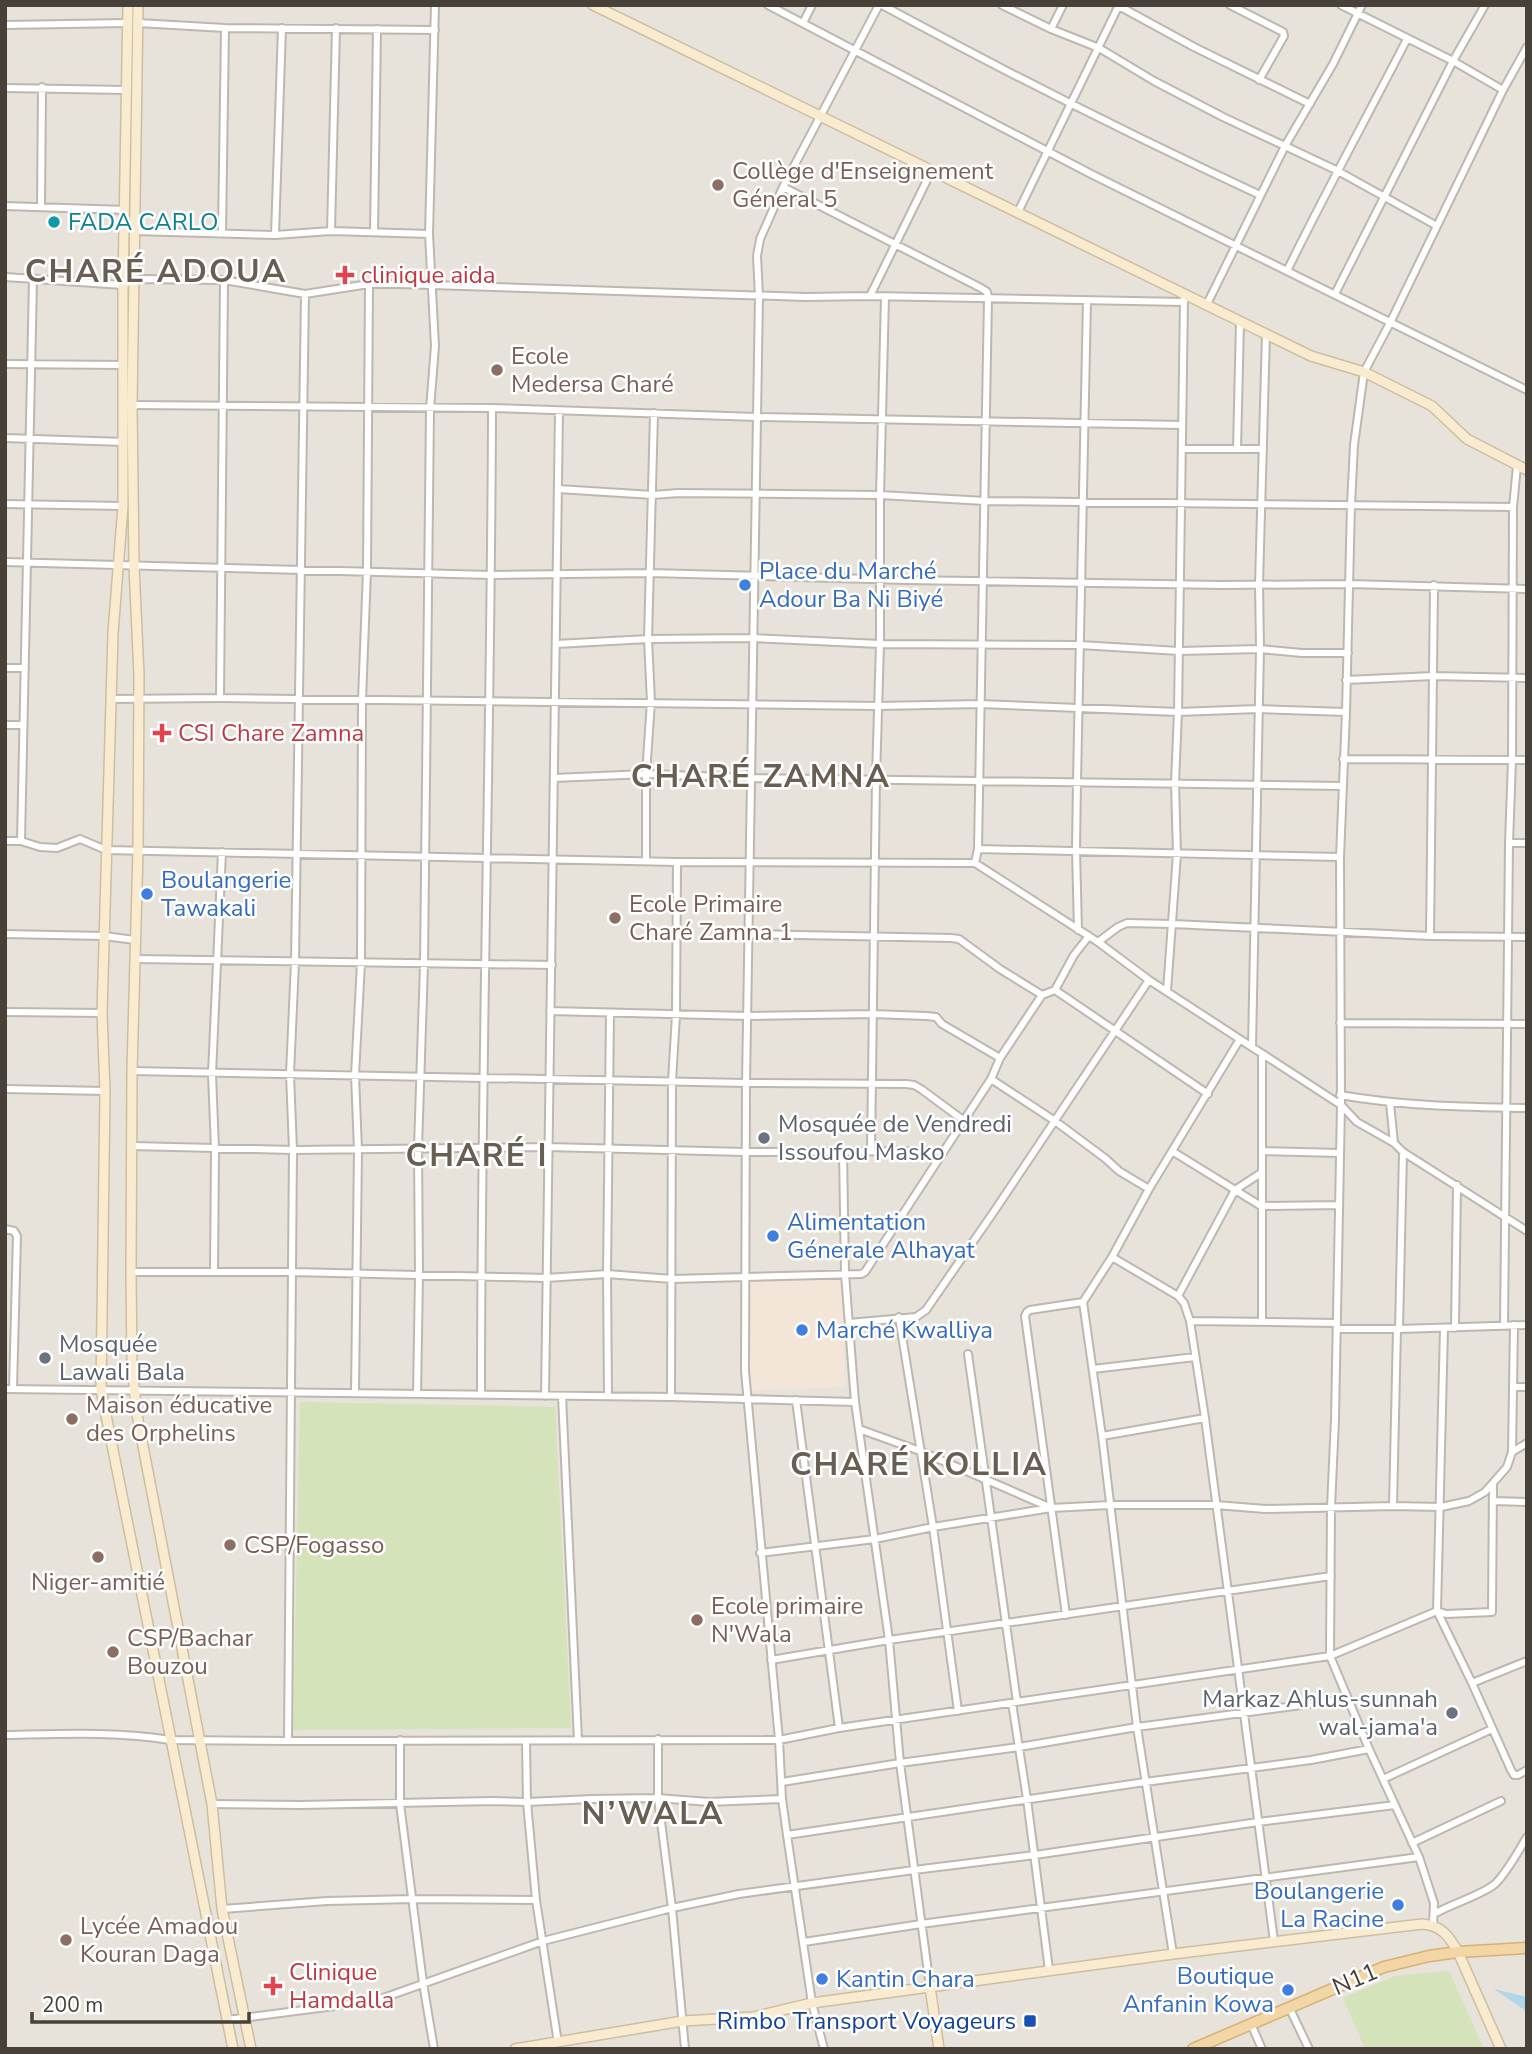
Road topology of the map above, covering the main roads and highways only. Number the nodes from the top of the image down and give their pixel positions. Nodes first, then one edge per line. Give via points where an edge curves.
1 (1527, 1948) edge
2 (1212, 2045) edge
3 (1193, 2049) edge

1 - 2 main road, N11 via 1458,1952 1384,1967
2 - 3 main road, N11

